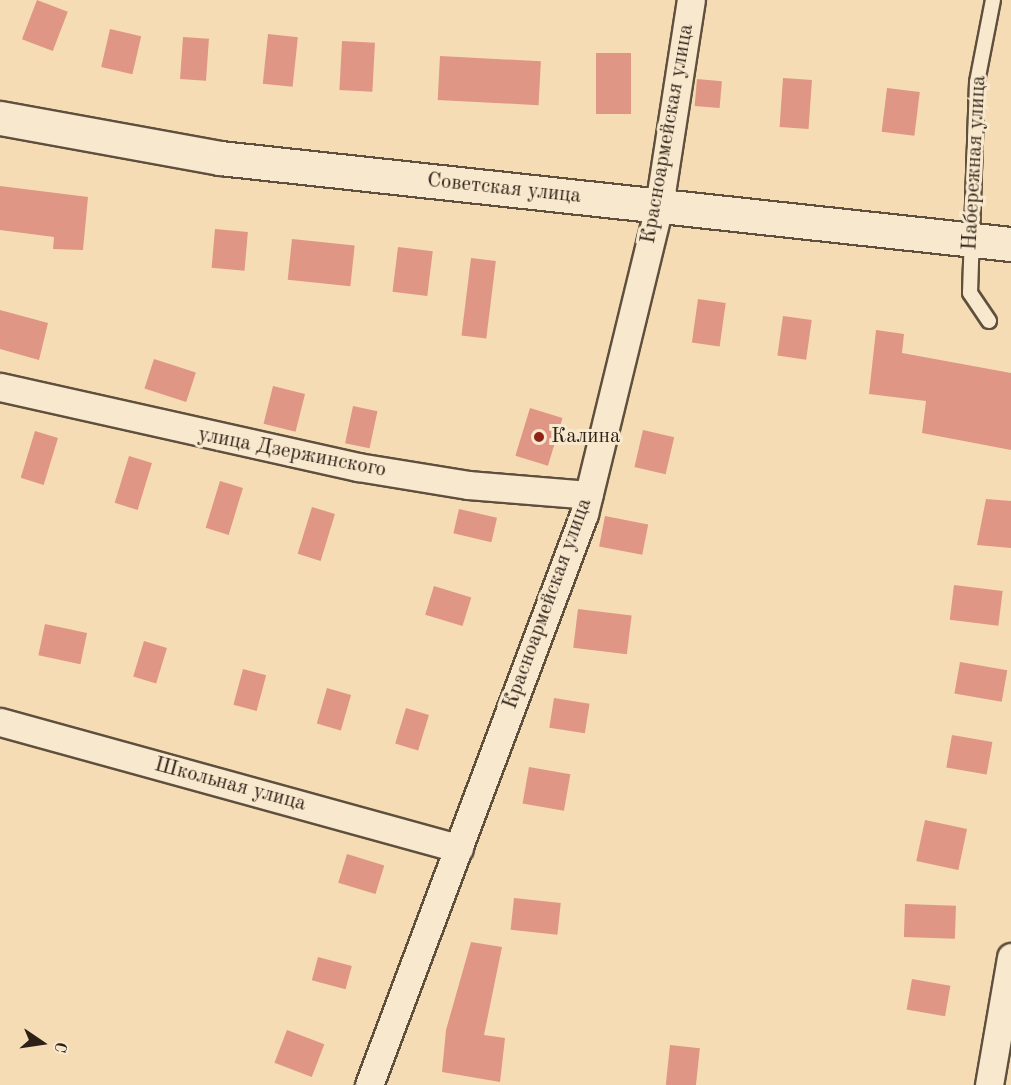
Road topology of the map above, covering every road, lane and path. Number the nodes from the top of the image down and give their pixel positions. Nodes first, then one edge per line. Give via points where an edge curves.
1 (691, 0) edge
2 (993, 0) edge
3 (0, 118) edge
4 (659, 206) junction
5 (971, 240) junction
6 (1011, 244) edge
7 (989, 321) dead end
8 (0, 387) edge
9 (589, 495) junction
10 (0, 722) edge
11 (459, 848) junction
12 (1011, 957) edge
13 (369, 1085) edge
14 (989, 1085) edge

1 - 4 street, Красноармейская улица
2 - 5 lane, Набережная улица via 976,82
3 - 4 street, Советская улица via 220,158
4 - 5 street, Советская улица
4 - 9 street, Красноармейская улица
5 - 6 street, Советская улица
5 - 7 lane, Набережная улица via 970,293
8 - 9 street, улица Дзержинского via 358,467 468,485
9 - 11 street, Красноармейская улица
10 - 11 street, Школьная улица
11 - 13 street, Красноармейская улица
12 - 14 street

